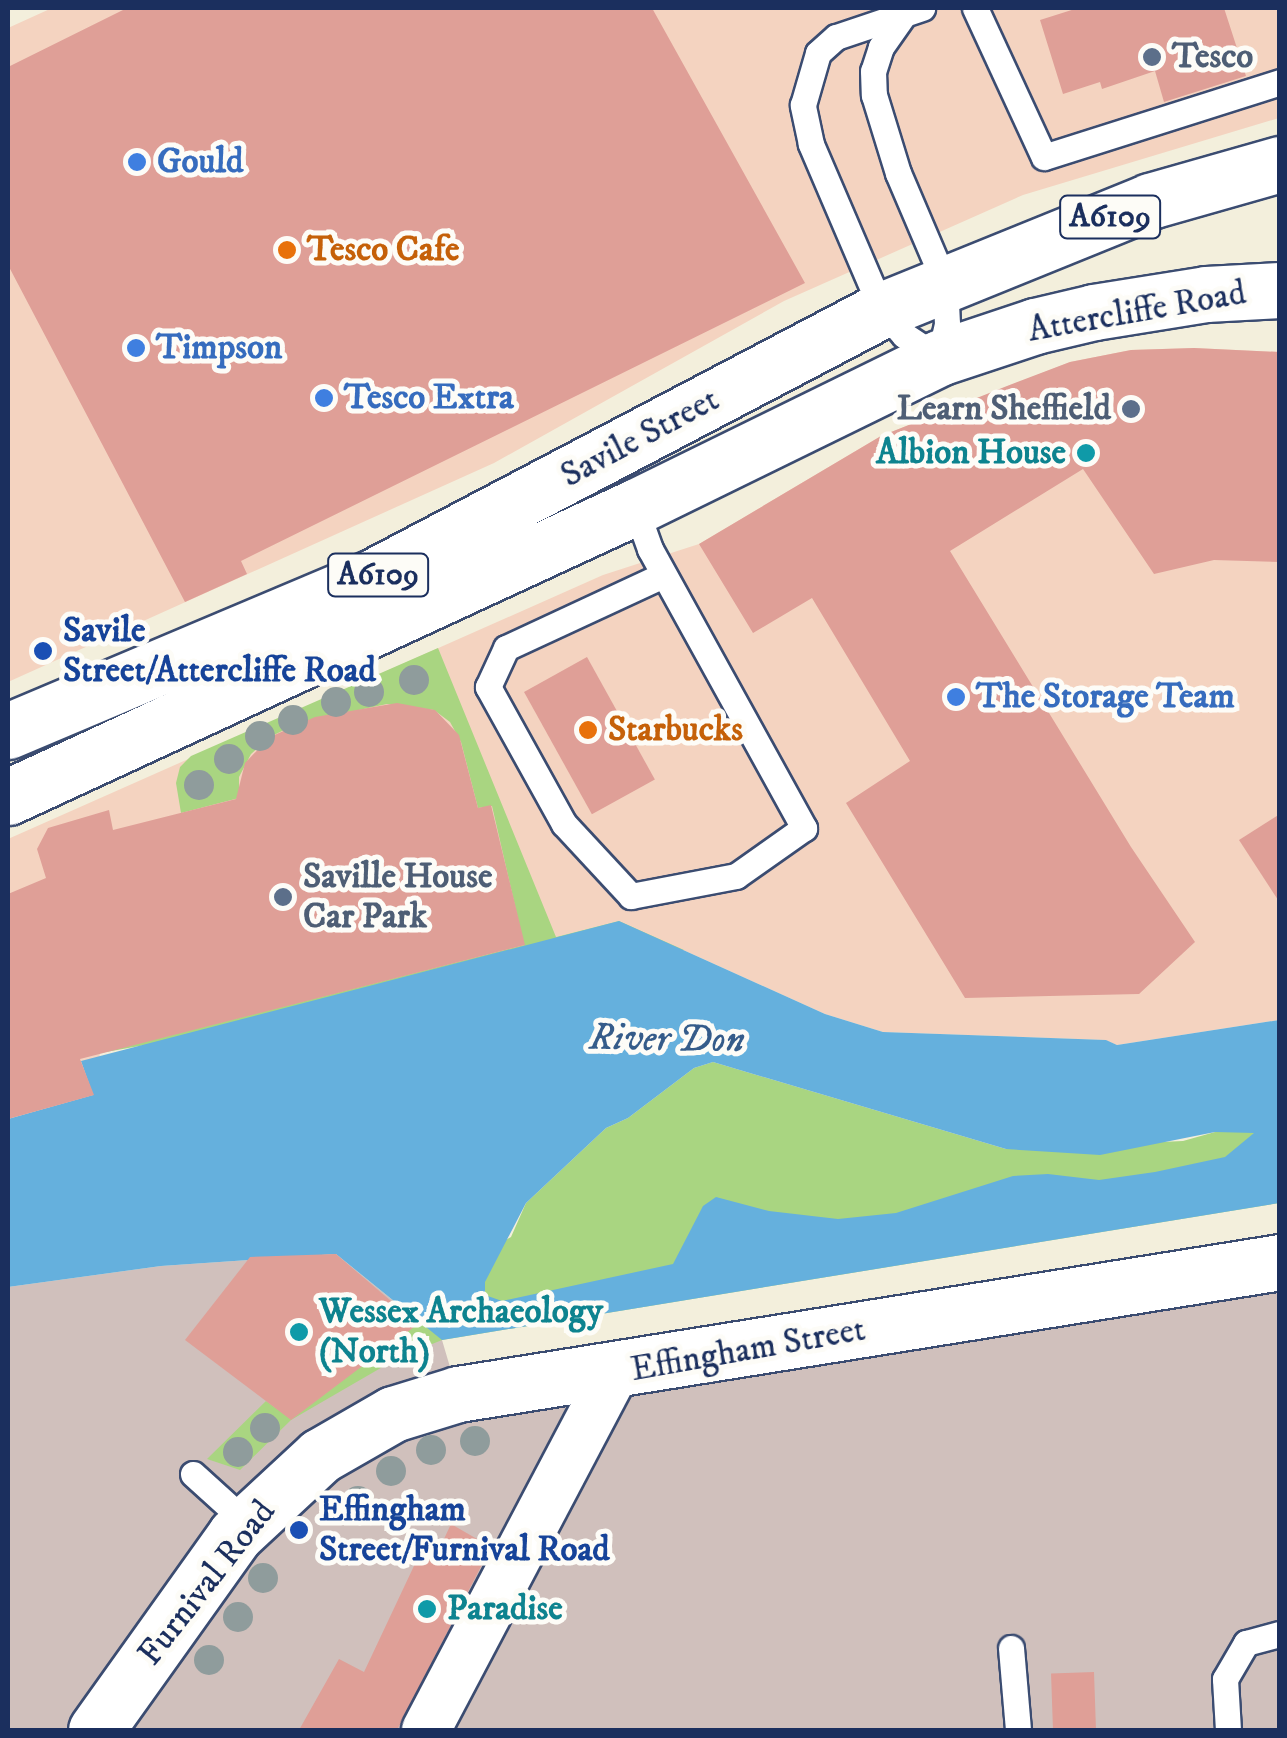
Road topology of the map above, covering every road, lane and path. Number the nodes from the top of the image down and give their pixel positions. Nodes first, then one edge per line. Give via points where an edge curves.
1 (975, 8) edge
2 (912, 12) edge
3 (1280, 82) edge
4 (1280, 164) edge
5 (945, 284) junction
6 (1280, 290) edge
7 (882, 310) junction
8 (939, 358) junction
9 (634, 507) junction
10 (663, 575) junction
11 (8, 731) edge
12 (8, 797) edge
13 (1280, 1262) edge
14 (617, 1368) junction
15 (193, 1474) dead end
16 (246, 1524) junction
17 (1280, 1634) edge
18 (1011, 1648) dead end
19 (96, 1730) edge
20 (426, 1730) edge
21 (1018, 1730) edge
22 (1228, 1730) edge

1 - 3 lane via 1044,156
2 - 5 lane via 881,47 874,94 898,173
2 - 7 lane via 836,37 818,53 802,105 811,144
4 - 5 main road, Savile Street / A6109 via 1150,200
5 - 7 main road, Savile Street / A6109
5 - 8 lane
6 - 8 main road, Attercliffe Road via 1094,312
7 - 8 lane
7 - 11 main road, Savile Street / A6109 via 371,578
8 - 9 main road, Savile Street
9 - 10 lane
9 - 12 main road, Savile Street
10 - 10 lane via 804,828 736,876 631,896 564,824 488,687 506,648
13 - 14 main road, Effingham Street
14 - 16 main road, Furnival Road via 458,1394 393,1414 320,1456
14 - 20 street, Effingham Street
15 - 16 lane
16 - 19 main road, Furnival Road
17 - 22 lane via 1246,1643 1225,1678
18 - 21 lane

